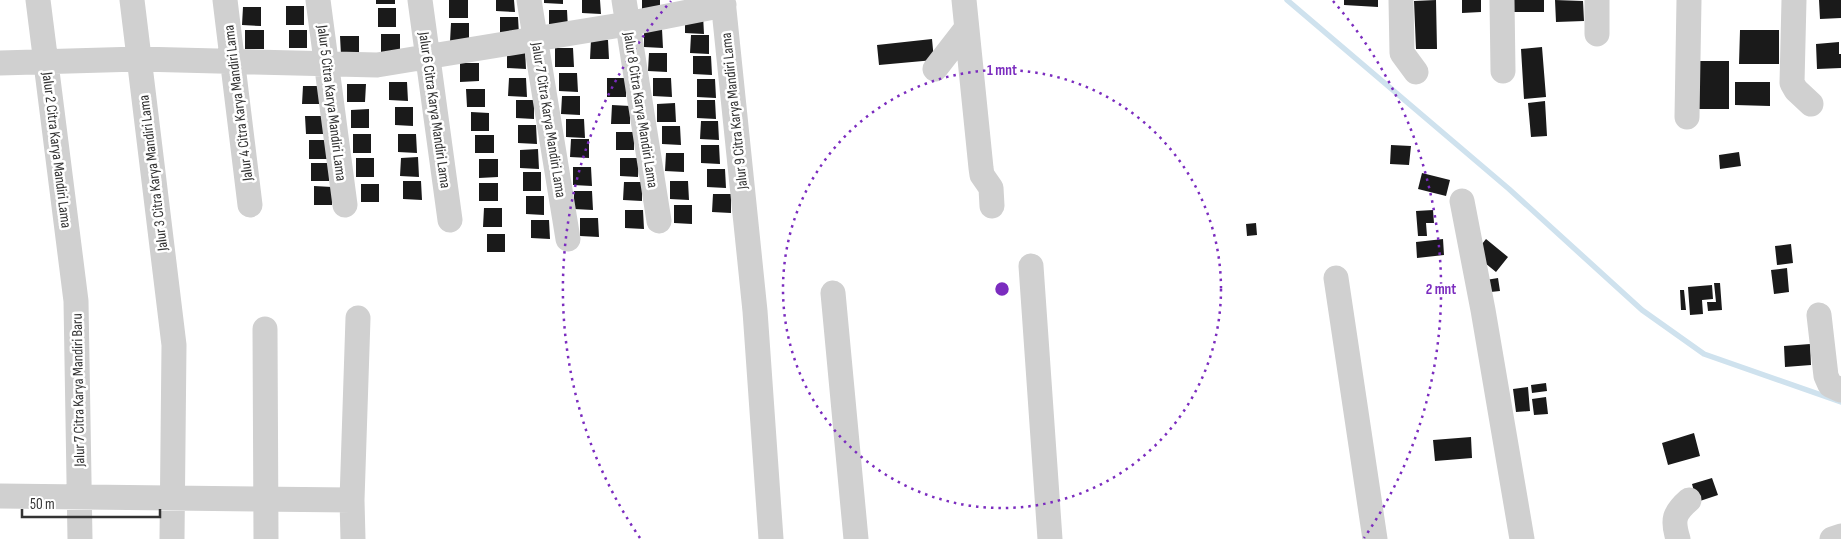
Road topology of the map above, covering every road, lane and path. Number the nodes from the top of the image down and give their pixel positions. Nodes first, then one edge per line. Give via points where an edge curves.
1 (38, 0) edge
2 (132, 0) edge
3 (225, 0) edge
4 (318, 0) edge
5 (420, 0) edge
6 (529, 0) edge
7 (624, 0) edge
8 (964, 0) edge
9 (1401, 0) edge
10 (1502, 0) edge
11 (1597, 0) edge
12 (1689, 0) edge
13 (1794, 0) edge
14 (723, 2) edge
15 (627, 24) junction
16 (966, 29) junction
17 (1597, 34) dead end
18 (536, 38) junction
19 (428, 57) junction
20 (139, 59) junction
21 (46, 61) junction
22 (233, 62) junction
23 (0, 63) edge
24 (327, 63) junction
25 (934, 69) dead end
26 (1503, 71) dead end
27 (1416, 72) dead end
28 (1811, 104) dead end
29 (1688, 117) dead end
30 (1462, 201) dead end
31 (250, 206) dead end
32 (345, 206) dead end
33 (992, 206) dead end
34 (450, 220) dead end
35 (659, 221) dead end
36 (568, 239) dead end
37 (1031, 266) dead end
38 (1336, 278) dead end
39 (833, 293) dead end
40 (76, 301) joint
41 (1819, 315) dead end
42 (358, 318) dead end
43 (265, 329) dead end
44 (1841, 390) edge
45 (0, 496) edge
46 (80, 497) junction
47 (172, 498) junction
48 (266, 498) junction
49 (352, 500) junction
50 (1689, 500) dead end
51 (1841, 536) edge
52 (80, 539) edge
53 (172, 539) edge
54 (266, 539) edge
55 (353, 539) edge
56 (771, 539) edge
57 (856, 539) edge
58 (1050, 539) edge
59 (1375, 539) edge
60 (1522, 539) edge
61 (1678, 539) edge
62 (1832, 539) edge

1 - 21 street, Jalur 2 Citra Karya Mandiri Lama
2 - 20 street, Jalur 3 Citra Karya Mandiri Lama
3 - 22 street, Jalur 4 Citra Karya Mandiri Lama
4 - 24 street, Jalur 5 Citra Karya Mandiri Lama
5 - 19 street, Jalur 6 Citra Karya Mandiri Lama
6 - 18 street, Jalur 7 Citra Karya Mandiri Lama
7 - 15 street, Jalur 8 Citra Karya Mandiri Lama
8 - 16 street
9 - 27 street via 1402,53
10 - 26 street
11 - 17 street
12 - 29 street
13 - 28 street via 1792,83
14 - 15 street
14 - 56 street, Jalur 9 Citra Karya Mandiri Lama via 755,311
15 - 18 street
15 - 35 street, Jalur 8 Citra Karya Mandiri Lama
16 - 25 street
16 - 33 street via 982,175 991,188
18 - 19 street
18 - 36 street, Jalur 7 Citra Karya Mandiri Lama
19 - 24 street via 377,65
19 - 34 street, Jalur 6 Citra Karya Mandiri Lama
20 - 21 street
20 - 22 street
20 - 47 street, Jalur 3 Citra Karya Mandiri Lama via 174,345
21 - 23 street
21 - 40 street, Jalur 2 Citra Karya Mandiri Lama
22 - 24 street
22 - 31 street, Jalur 4 Citra Karya Mandiri Lama
24 - 32 street, Jalur 5 Citra Karya Mandiri Lama
30 - 60 street
37 - 58 street
38 - 59 street
39 - 57 street
40 - 46 street, Jalur 7 Citra Karya Mandiri Baru
41 - 44 street via 1826,376 1830,385
42 - 49 street
43 - 48 street
45 - 46 street
46 - 47 street
46 - 52 street, Jalur 7 Citra Karya Mandiri Baru
47 - 48 street
47 - 53 street, Jalur 3 Citra Karya Mandiri Lama
48 - 49 street
48 - 54 street
49 - 55 street
50 - 61 street via 1674,520
51 - 62 street

